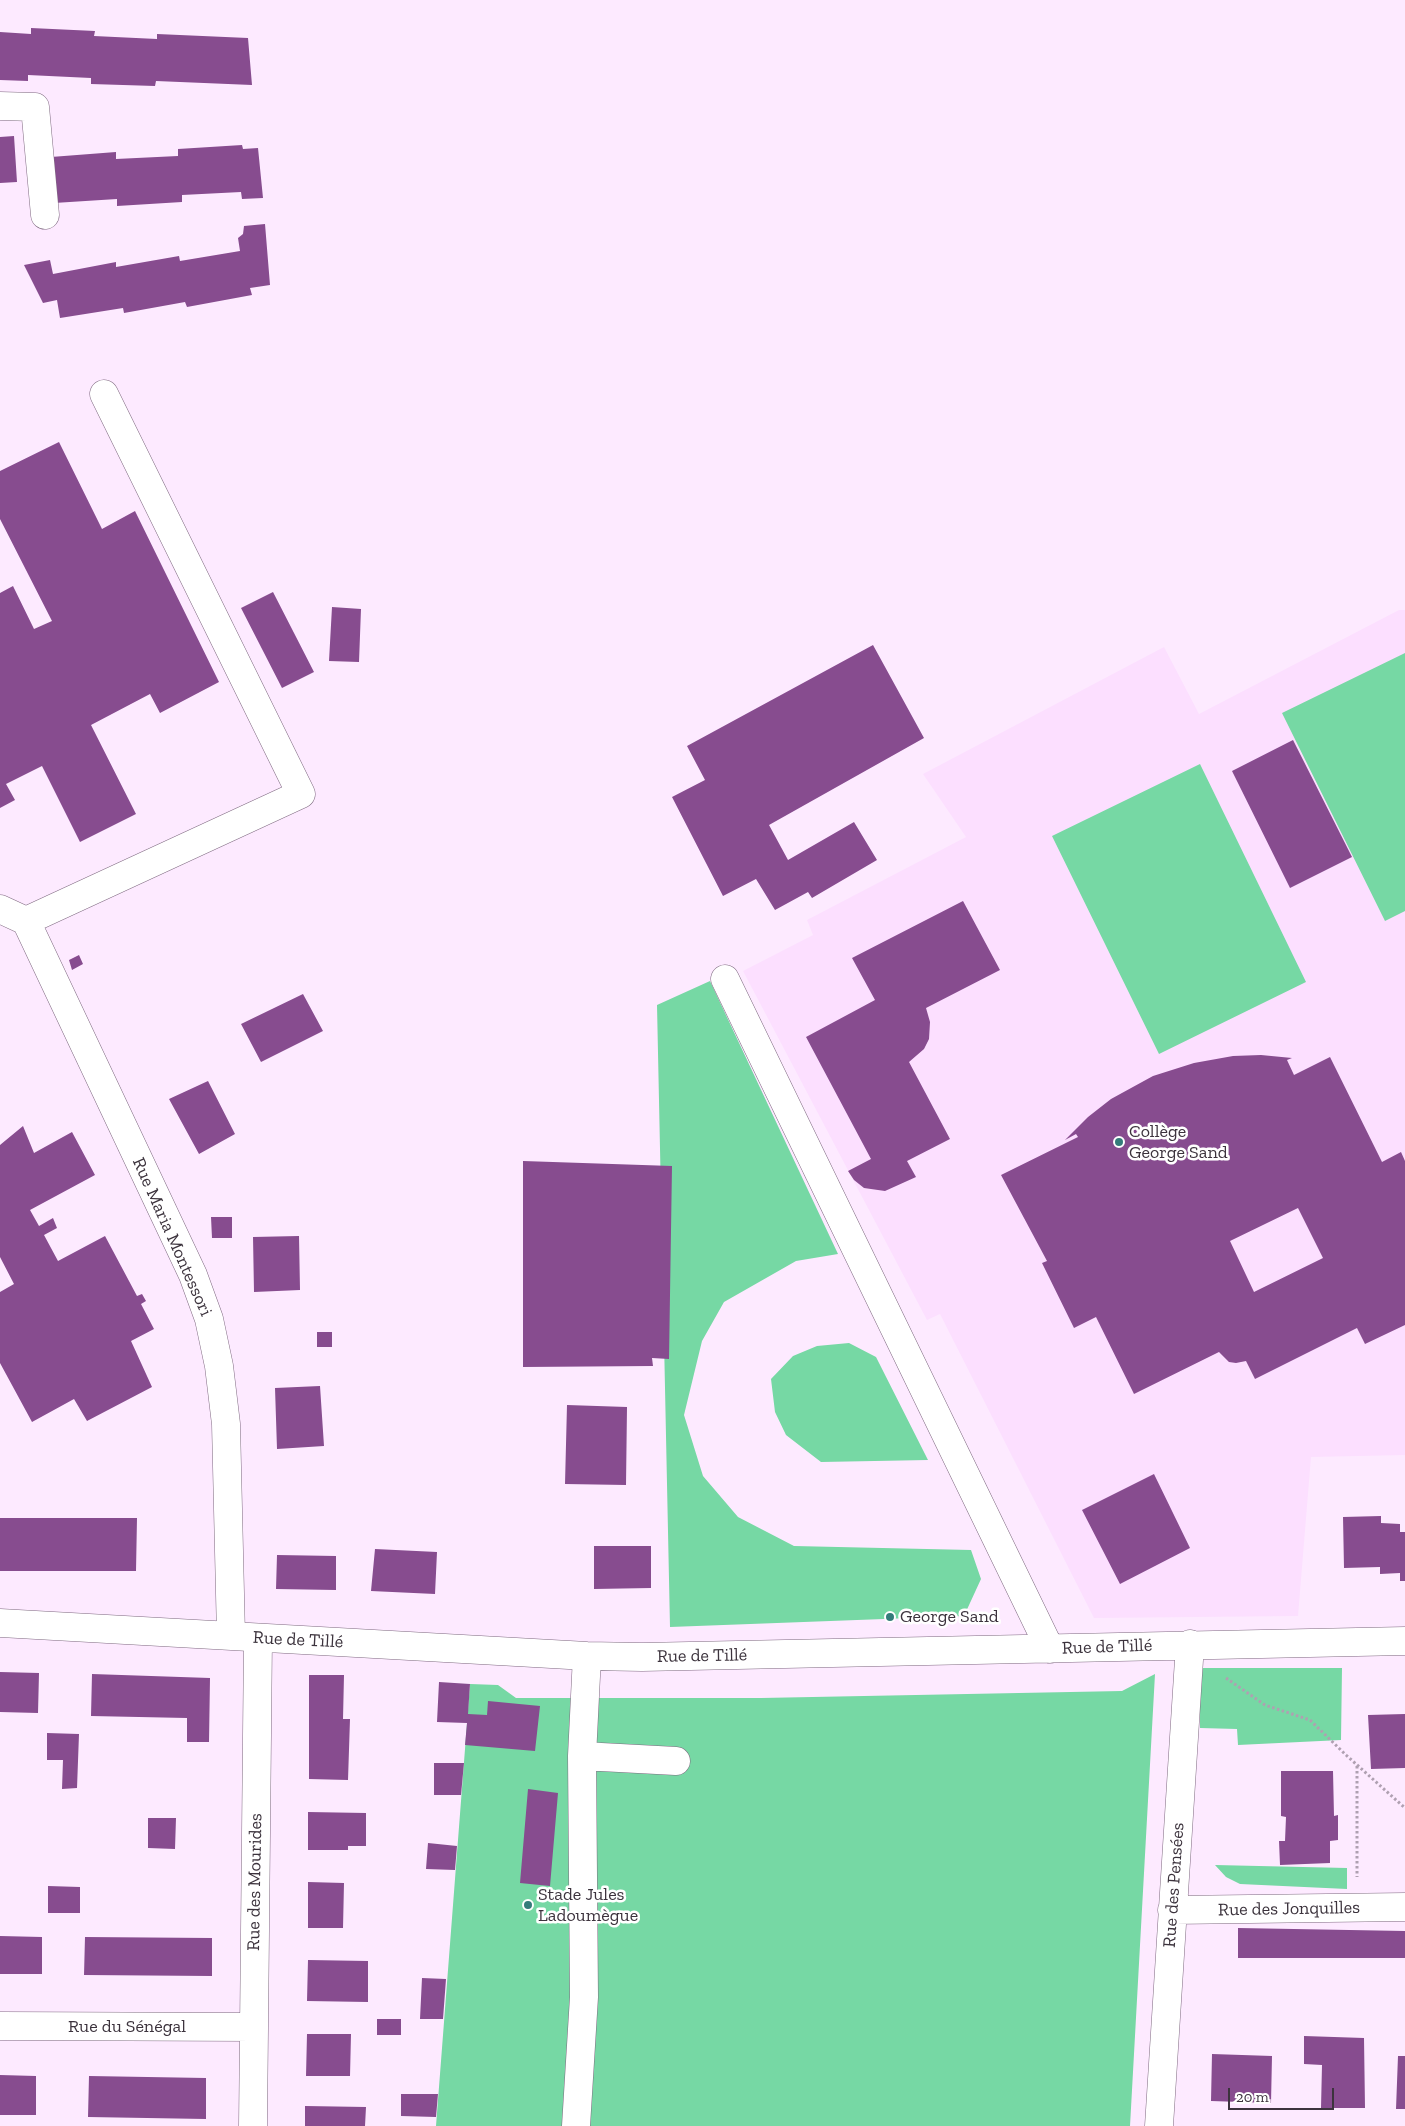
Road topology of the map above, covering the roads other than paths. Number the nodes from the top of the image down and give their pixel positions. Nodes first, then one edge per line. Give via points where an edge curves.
1 (0, 106) edge
2 (46, 215) dead end
3 (104, 394) dead end
4 (0, 909) edge
5 (26, 921) junction
6 (725, 979) dead end
7 (0, 1623) edge
8 (231, 1636) junction
9 (258, 1638) junction
10 (1405, 1641) edge
11 (1190, 1644) junction
12 (1050, 1649) junction
13 (587, 1656) junction
14 (582, 1756) junction
15 (676, 1761) dead end
16 (1405, 1908) edge
17 (1172, 1910) junction
18 (0, 2026) edge
19 (254, 2027) junction
20 (253, 2126) edge
21 (576, 2126) edge
22 (1159, 2126) edge

1 - 2 street via 35,107
3 - 5 street via 301,794
4 - 5 street
5 - 8 street, Rue Maria Montessori via 192,1275 209,1320 226,1424
6 - 12 street
7 - 8 street, Rue de Tillé
8 - 9 street, Rue de Tillé
9 - 13 street, Rue de Tillé
9 - 19 street, Rue des Mourides
10 - 11 street, Rue de Tillé
11 - 12 street, Rue de Tillé
11 - 17 street, Rue des Pensées
12 - 13 street, Rue de Tillé
13 - 14 street
14 - 15 street
14 - 21 street via 584,1997
16 - 17 street, Rue des Jonquilles
17 - 22 street, Rue des Pensées
18 - 19 street, Rue du Sénégal
19 - 20 street, Rue des Mourides

